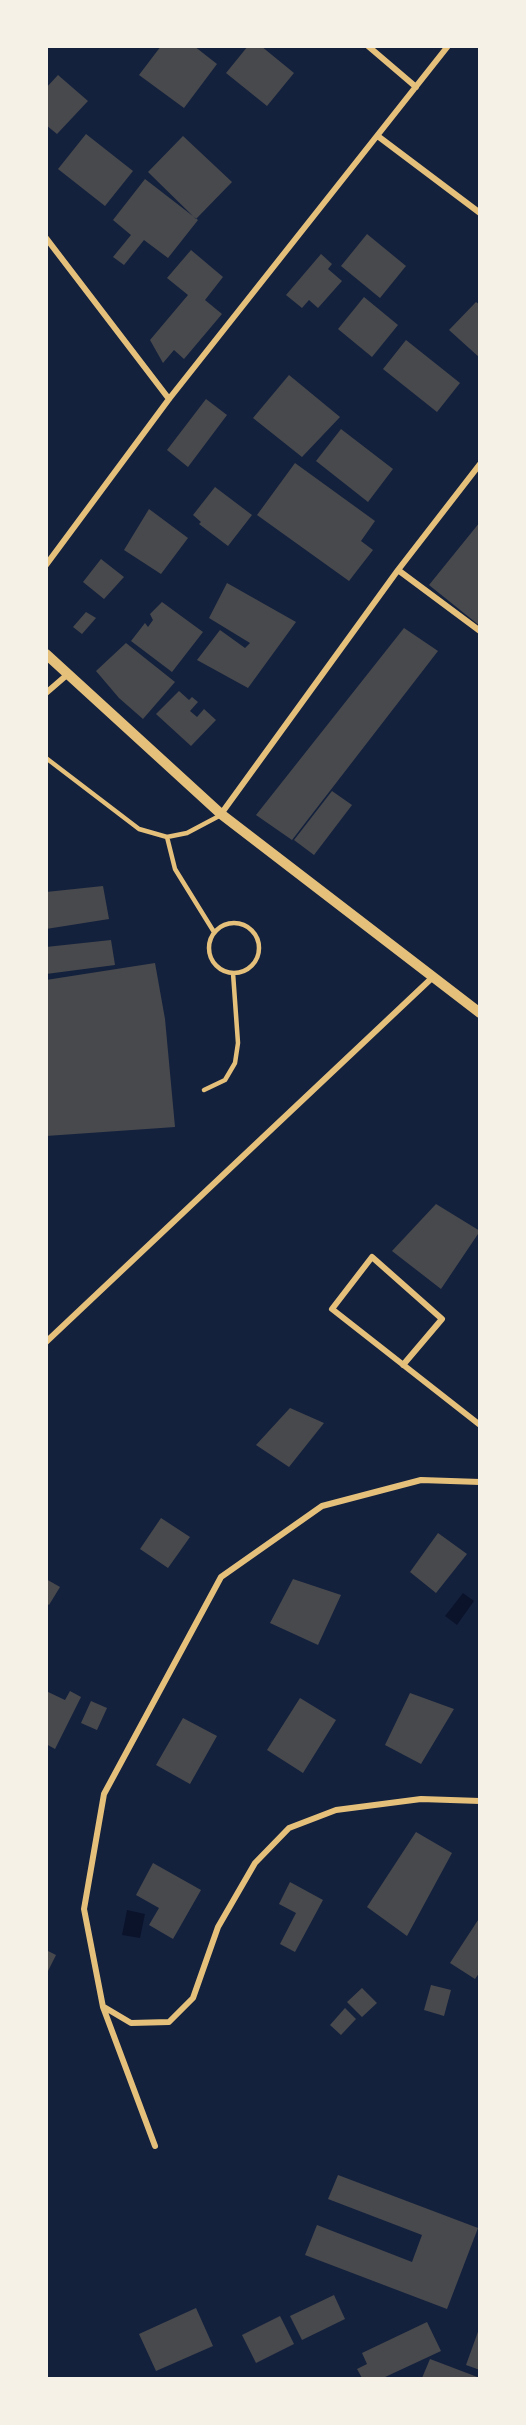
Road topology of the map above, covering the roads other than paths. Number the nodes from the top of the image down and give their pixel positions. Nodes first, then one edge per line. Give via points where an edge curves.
1 (368, 46) edge
2 (448, 46) edge
3 (416, 87) junction
4 (379, 137) junction
5 (480, 213) edge
6 (46, 238) edge
7 (169, 399) junction
8 (480, 464) edge
9 (46, 565) edge
10 (398, 570) junction
11 (480, 631) edge
12 (46, 654) edge
13 (68, 674) junction
14 (46, 693) edge
15 (46, 758) edge
16 (221, 814) junction
17 (166, 837) junction
18 (214, 932) junction
19 (233, 973) junction
20 (434, 976) junction
21 (480, 1013) edge
22 (204, 1090) dead end
23 (46, 1342) edge
24 (403, 1365) junction
25 (480, 1425) edge
26 (480, 1482) edge
27 (480, 1801) edge
28 (103, 2007) junction
29 (155, 2146) dead end

1 - 3 street
2 - 3 street
3 - 4 street
4 - 5 street
4 - 7 street
6 - 7 street
7 - 9 street
8 - 10 street
10 - 11 street
10 - 16 street
12 - 13 street
13 - 14 street
13 - 16 street
15 - 17 lane via 139,829
16 - 17 lane via 188,833
16 - 20 street
17 - 18 lane via 175,869
18 - 19 lane via 208,953 222,971
18 - 19 lane via 234,922 254,933 259,943 253,964
19 - 22 lane via 238,1043 235,1062 225,1080
20 - 21 street
20 - 23 street
24 - 24 street via 332,1309 372,1257 442,1319
24 - 25 street
26 - 28 street via 422,1480 322,1506 221,1577 104,1794 84,1909
27 - 28 street via 421,1799 336,1810 289,1828 255,1863 218,1927 193,1998 169,2022 131,2023
28 - 29 street

